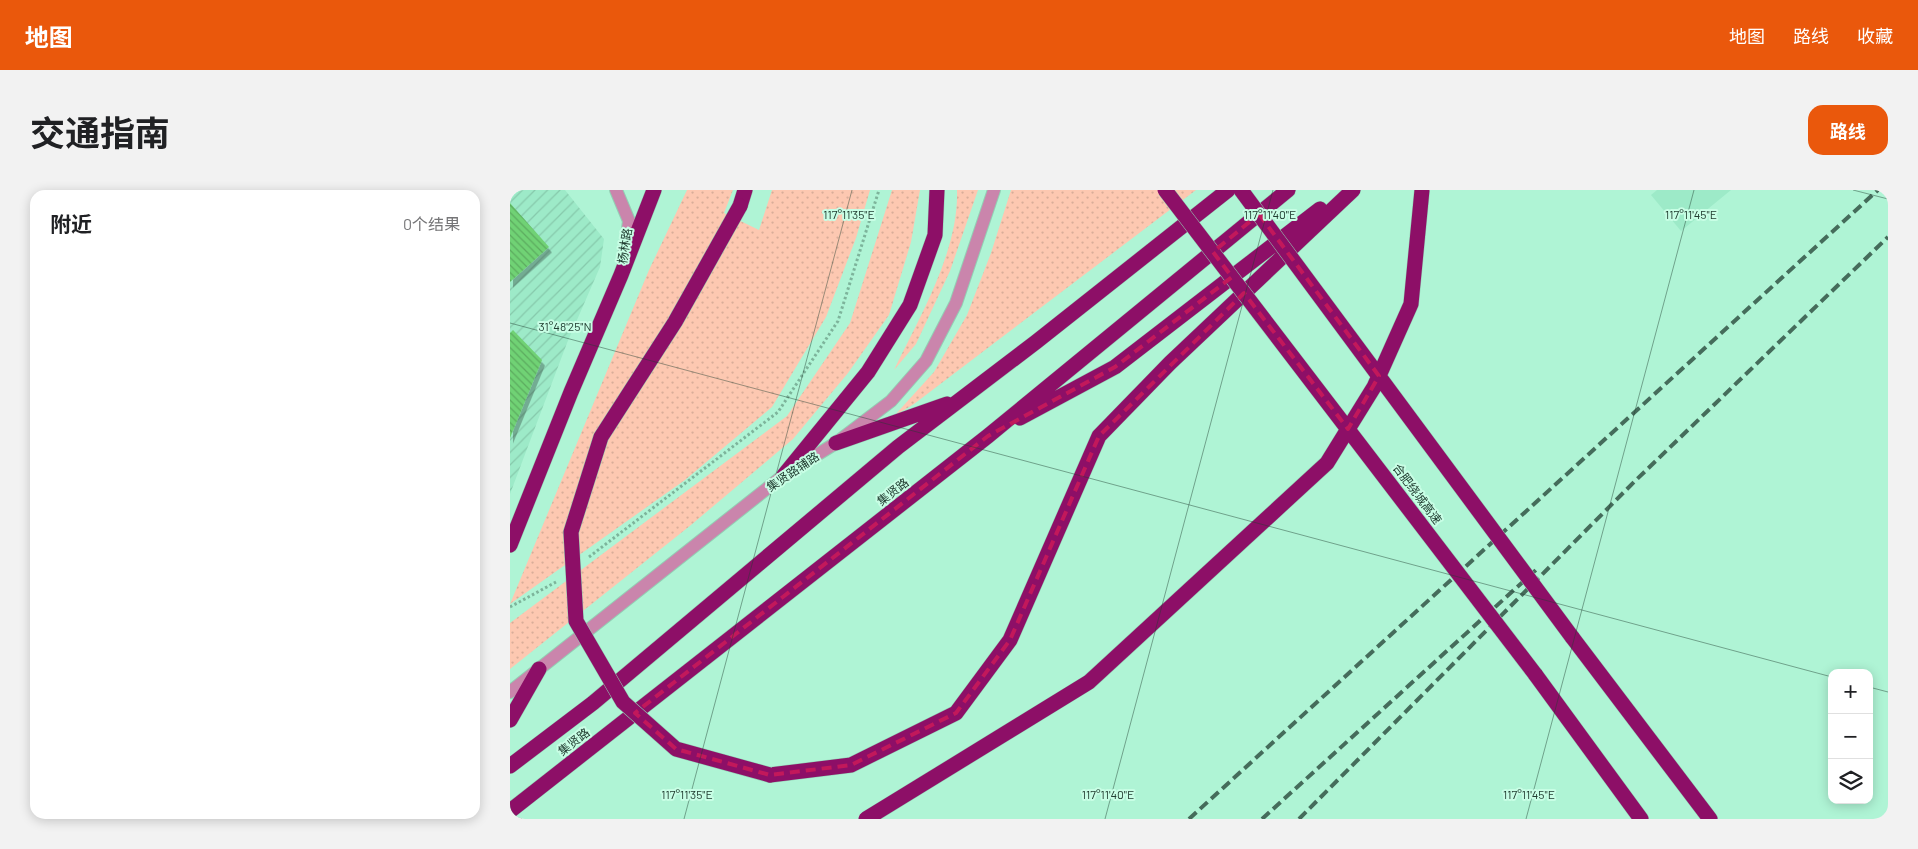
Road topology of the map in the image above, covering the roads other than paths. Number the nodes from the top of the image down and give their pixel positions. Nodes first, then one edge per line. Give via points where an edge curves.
1 (616, 190) edge
2 (654, 190) edge
3 (745, 190) edge
4 (937, 190) edge
5 (994, 190) edge
6 (1165, 190) edge
7 (1228, 190) edge
8 (1241, 190) edge
9 (1288, 190) edge
10 (1345, 190) edge
11 (1353, 190) edge
12 (1422, 190) edge
13 (621, 275) junction
14 (960, 400) junction
15 (988, 436) junction
16 (836, 443) junction
17 (784, 475) junction
18 (510, 545) edge
19 (539, 669) junction
20 (510, 692) edge
21 (510, 720) edge
22 (510, 766) edge
23 (510, 811) edge
24 (866, 819) edge
25 (1641, 819) edge
26 (1710, 819) edge

1 - 13 street, 杨林路 via 629,221
2 - 13 highway
3 - 11 highway, bridge via 740,206 676,322 601,437 571,532 571,542 576,621 623,702 676,749 770,775 851,765 956,713 1010,640 1098,436 1170,363
4 - 17 highway via 935,235 910,305 868,372
5 - 16 street, 集贤路辅路 via 956,303 926,361 891,401
6 - 25 highway, 合肥绕城高速, bridge via 1535,674
7 - 14 highway, 集贤路
8 - 26 highway, bridge
9 - 15 highway, 集贤路
10 - 15 highway via 1115,367
12 - 24 highway, bridge via 1411,304 1374,387 1327,463 1089,682
13 - 18 highway
14 - 16 highway
14 - 22 highway, 集贤路 via 898,447 593,703
15 - 23 highway, 集贤路
16 - 17 street, 集贤路辅路
17 - 19 street, 集贤路辅路
19 - 20 street, 集贤路辅路
19 - 21 highway

